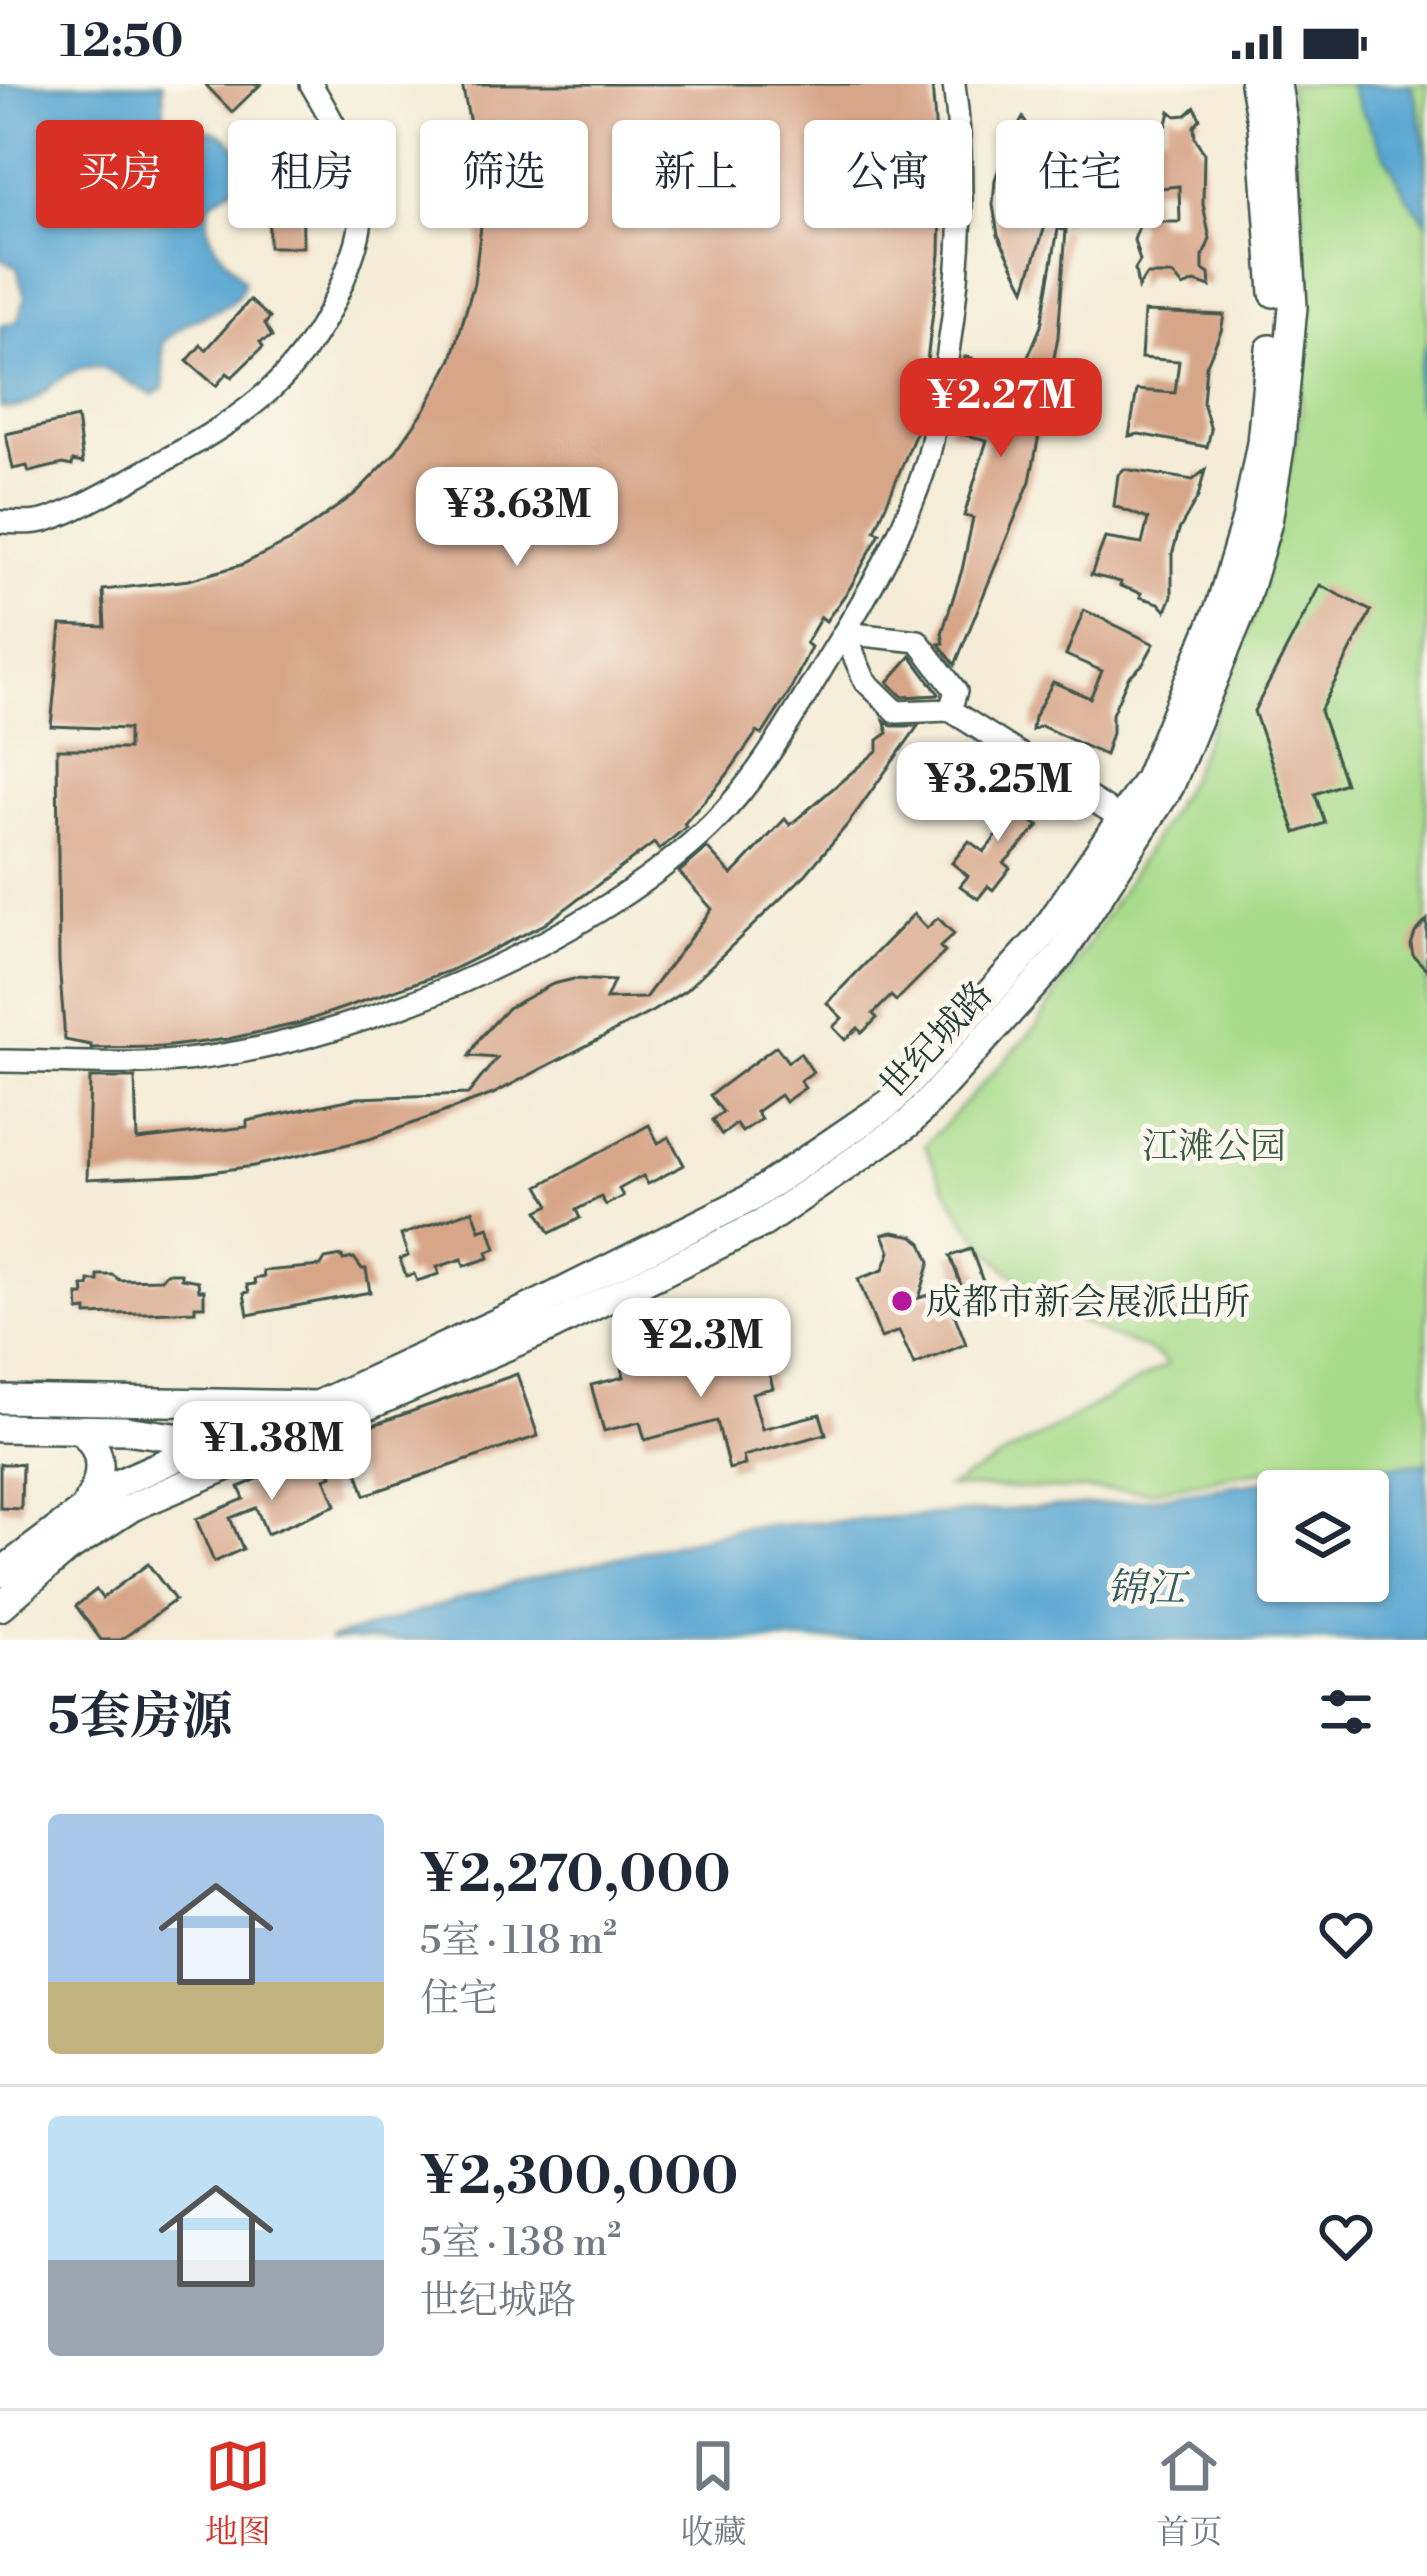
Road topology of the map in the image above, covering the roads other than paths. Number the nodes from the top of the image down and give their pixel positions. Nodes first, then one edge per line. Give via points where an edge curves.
1 (311, 84) edge
2 (954, 84) edge
3 (1254, 84) edge
4 (1277, 84) edge
5 (0, 522) edge
6 (844, 633) junction
7 (950, 710) junction
8 (1121, 818) junction
9 (0, 1061) edge
10 (0, 1399) edge
11 (316, 1405) junction
12 (0, 1428) edge
13 (80, 1430) junction
14 (212, 1442) junction
15 (254, 1453) junction
16 (84, 1509) junction
17 (0, 1573) edge
18 (0, 1607) edge

1 - 5 street via 352,164 361,212 332,309 308,348 275,388 199,442 41,522
2 - 6 street via 963,208 928,460 883,570
3 - 8 main road, 世纪城路 via 1275,305 1261,443 1220,606 1148,779
4 - 15 main road, 世纪城路 via 1293,307 1268,523 1242,610 1170,786 1061,955 909,1123 763,1222 547,1329
6 - 7 street via 865,680 897,712
6 - 7 street via 918,641 956,691
6 - 9 street via 766,760 712,824 650,876 540,944 384,1016 256,1049 163,1062
7 - 8 street
8 - 11 main road, 世纪城路 via 1040,938 891,1102 749,1199
10 - 11 main road, 世纪城路
11 - 14 main road
12 - 13 main road
13 - 14 main road
13 - 16 main road via 100,1463
14 - 15 main road
14 - 16 main road via 119,1483
15 - 18 main road, 世纪城路 via 132,1507
16 - 17 main road

